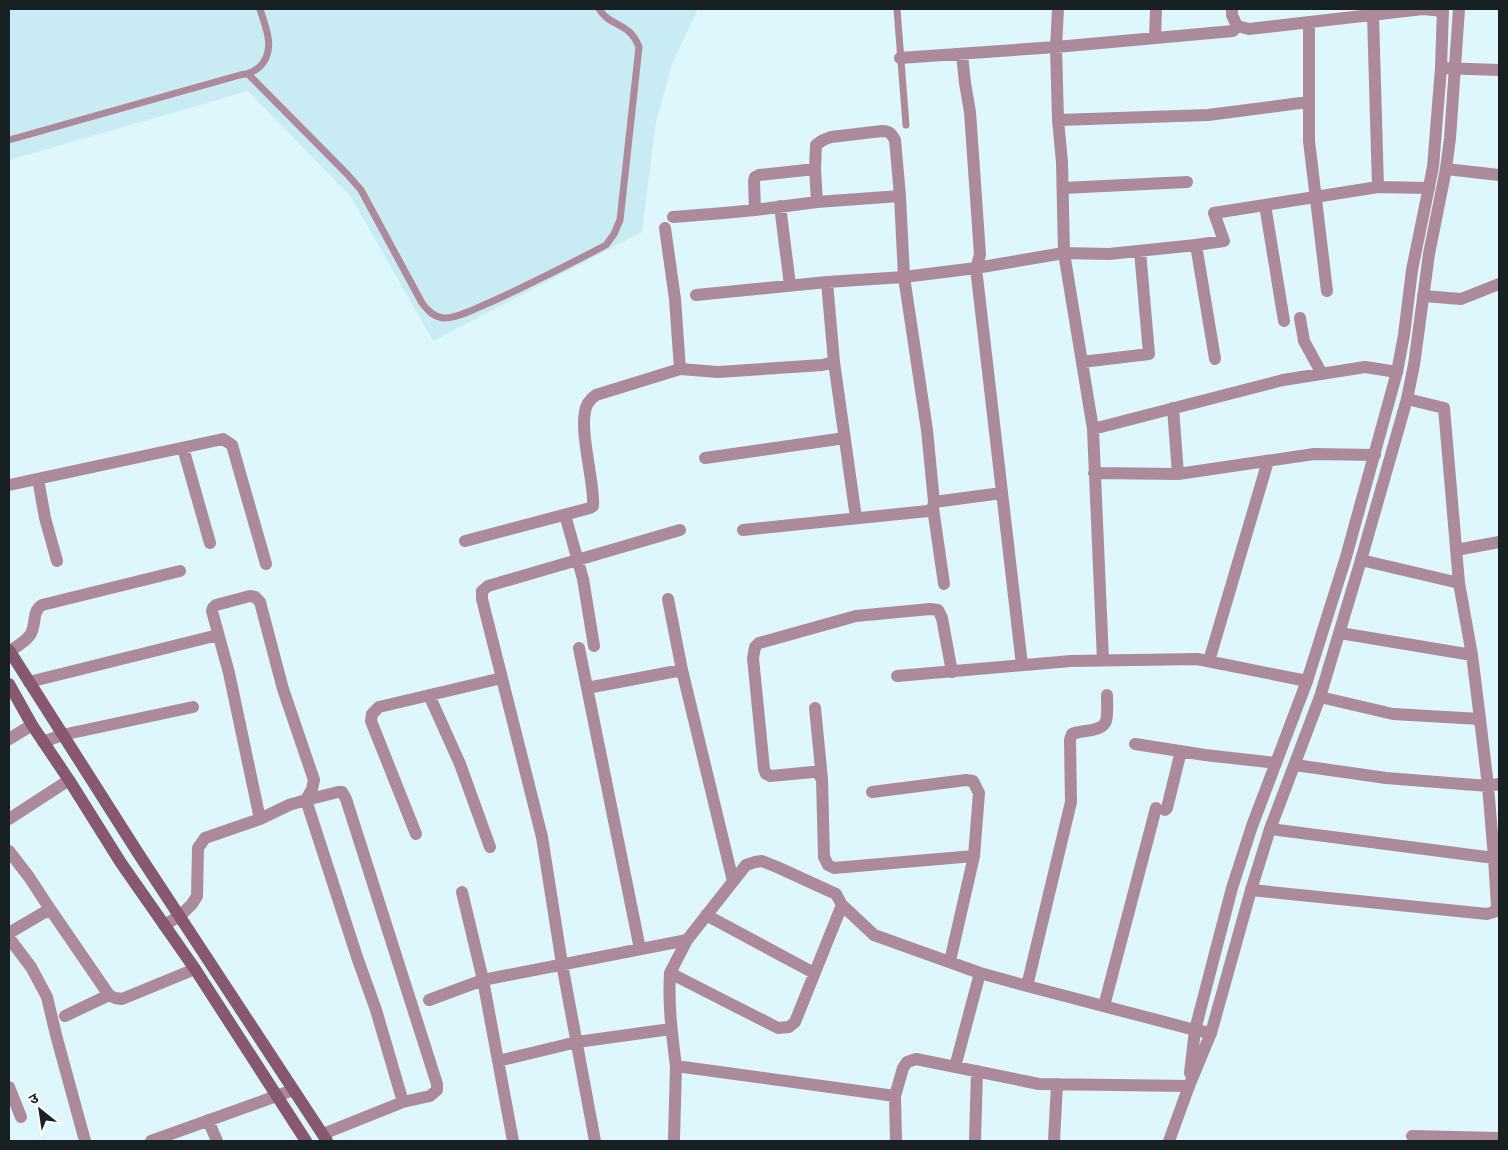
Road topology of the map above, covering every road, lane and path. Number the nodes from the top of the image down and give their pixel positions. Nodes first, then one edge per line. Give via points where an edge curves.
1 (260, 9) edge
2 (599, 9) edge
3 (897, 9) edge
4 (1058, 9) edge
5 (1156, 9) edge
6 (1232, 9) edge
7 (1459, 9) edge
8 (1443, 10) edge
9 (1373, 15) junction
10 (1315, 17) edge
11 (1237, 26) junction
12 (1155, 38) junction
13 (1056, 47) junction
14 (962, 54) junction
15 (900, 58) junction
16 (1441, 68) junction
17 (1455, 68) junction
18 (1499, 70) edge
19 (248, 74) junction
20 (1308, 102) junction
21 (1058, 120) junction
22 (906, 125) dead end
23 (9, 140) edge
24 (1446, 169) junction
25 (815, 170) junction
26 (1499, 175) edge
27 (1187, 182) dead end
28 (1378, 187) junction
29 (1062, 188) junction
30 (1429, 188) junction
31 (900, 196) junction
32 (1317, 196) junction
33 (817, 202) junction
34 (1265, 205) junction
35 (780, 206) junction
36 (755, 210) junction
37 (673, 217) dead end
38 (665, 228) dead end
39 (1196, 245) junction
40 (1140, 251) junction
41 (1064, 253) junction
42 (976, 268) junction
43 (904, 277) junction
44 (827, 282) junction
45 (1499, 284) edge
46 (790, 286) junction
47 (1327, 291) dead end
48 (696, 294) dead end
49 (1423, 296) junction
50 (1300, 318) dead end
51 (1284, 321) dead end
52 (1215, 359) dead end
53 (834, 362) junction
54 (1082, 362) junction
55 (680, 369) junction
56 (1397, 372) junction
57 (1322, 374) junction
58 (1407, 399) junction
59 (1173, 408) junction
60 (1093, 429) junction
61 (845, 438) junction
62 (183, 448) junction
63 (1374, 455) junction
64 (705, 458) dead end
65 (1268, 461) junction
66 (1094, 474) junction
67 (1178, 474) junction
68 (38, 479) junction
69 (9, 485) edge
70 (1002, 493) junction
71 (934, 505) junction
72 (565, 515) junction
73 (856, 518) junction
74 (680, 530) dead end
75 (743, 530) dead end
76 (465, 540) dead end
77 (1499, 542) edge
78 (210, 543) dead end
79 (1456, 550) junction
80 (577, 559) junction
81 (1361, 560) junction
82 (57, 561) dead end
83 (266, 564) dead end
84 (180, 571) dead end
85 (1459, 582) junction
86 (944, 584) dead end
87 (668, 599) dead end
88 (1340, 633) junction
89 (218, 635) junction
90 (594, 646) dead end
91 (579, 648) dead end
92 (9, 650) edge
93 (1472, 654) junction
94 (1103, 660) junction
95 (1210, 661) junction
96 (1022, 665) junction
97 (682, 670) junction
98 (952, 672) junction
99 (897, 676) dead end
100 (502, 678) junction
101 (29, 682) junction
102 (1307, 682) junction
103 (9, 684) edge
104 (587, 688) junction
105 (429, 695) junction
106 (1107, 695) dead end
107 (1320, 698) junction
108 (193, 707) dead end
109 (815, 708) dead end
110 (1480, 719) junction
111 (32, 725) junction
112 (62, 735) junction
113 (9, 739) edge
114 (43, 742) junction
115 (1135, 744) dead end
116 (1180, 751) junction
117 (1276, 763) junction
118 (1295, 765) junction
119 (822, 779) junction
120 (69, 780) junction
121 (1493, 785) edge
122 (872, 792) dead end
123 (306, 800) junction
124 (9, 819) edge
125 (260, 819) junction
126 (1270, 830) junction
127 (416, 834) dead end
128 (490, 847) dead end
129 (9, 851) edge
130 (974, 856) junction
131 (1494, 858) junction
132 (733, 881) junction
133 (1251, 890) junction
134 (462, 892) dead end
135 (842, 905) junction
136 (50, 909) junction
137 (706, 915) junction
138 (180, 916) junction
139 (164, 925) junction
140 (9, 933) edge
141 (9, 938) edge
142 (687, 940) junction
143 (640, 949) junction
144 (950, 961) junction
145 (562, 964) junction
146 (194, 969) junction
147 (980, 972) junction
148 (670, 973) junction
149 (814, 973) junction
150 (483, 980) junction
151 (1027, 986) junction
152 (109, 995) junction
153 (428, 1000) dead end
154 (1104, 1006) junction
155 (65, 1016) dead end
156 (671, 1030) junction
157 (1195, 1030) junction
158 (1211, 1033) junction
159 (577, 1042) junction
160 (498, 1061) junction
161 (676, 1066) junction
162 (955, 1067) junction
163 (977, 1071) junction
164 (1057, 1084) junction
165 (1189, 1086) junction
166 (9, 1087) edge
167 (293, 1090) junction
168 (277, 1095) junction
169 (895, 1096) junction
170 (403, 1102) junction
171 (22, 1117) dead end
172 (208, 1120) junction
173 (1412, 1136) dead end
174 (325, 1138) edge
175 (1499, 1138) edge
176 (84, 1141) edge
177 (151, 1141) edge
178 (217, 1141) edge
179 (306, 1141) edge
180 (513, 1141) edge
181 (596, 1141) edge
182 (678, 1141) edge
183 (896, 1141) edge
184 (975, 1141) edge
185 (1054, 1141) edge
186 (1169, 1141) edge

1 - 19 lane via 269,49 261,66
2 - 19 lane via 606,18 629,30 639,47 620,220 614,234 606,244 536,281 451,317 430,313 362,190
3 - 15 lane
4 - 13 street
5 - 12 street
6 - 11 street
7 - 17 street
8 - 9 street
8 - 16 street
9 - 10 street
9 - 28 street
10 - 11 street via 1249,29
10 - 20 street
11 - 12 street via 1233,31
12 - 13 street
13 - 14 street
13 - 21 street
14 - 15 street
14 - 42 street via 970,112 980,255
15 - 22 lane
16 - 17 street
16 - 30 street
17 - 18 street
17 - 24 street
19 - 23 lane
20 - 21 street via 1208,115
20 - 32 street via 1309,141
21 - 29 street
24 - 26 street
24 - 49 street
25 - 31 street via 816,145 822,140 887,131 895,140
25 - 33 street
25 - 36 street via 755,177
27 - 29 street
28 - 30 street
28 - 32 street
29 - 41 street
30 - 56 street via 1412,270
31 - 33 street
31 - 43 street
32 - 34 street
32 - 47 street
33 - 35 street
34 - 39 street via 1214,213 1224,241
34 - 51 street
35 - 36 street
35 - 46 street
36 - 37 street
38 - 55 street via 675,298
39 - 40 street
39 - 52 street
40 - 41 street
40 - 54 street via 1149,354
41 - 42 street
41 - 54 street
42 - 43 street
42 - 70 street
43 - 44 street
43 - 71 street via 927,430
44 - 46 street
44 - 53 street
45 - 49 street via 1462,299
46 - 48 street
49 - 58 street
50 - 57 street via 1304,341
53 - 55 street via 718,372
53 - 61 street
54 - 60 street
55 - 72 street via 596,395 588,403 584,424 593,506
56 - 57 street via 1365,367
56 - 63 street
57 - 59 street via 1283,380
58 - 79 street via 1444,408
58 - 81 street
59 - 60 street
59 - 67 street
60 - 66 street
61 - 64 street
61 - 73 street
62 - 68 street
62 - 78 street
62 - 83 street via 223,439 232,445
63 - 65 street via 1314,454
63 - 102 street
65 - 67 street
65 - 95 street
66 - 67 street
66 - 94 street
68 - 69 street
68 - 82 street
70 - 71 street
70 - 96 street
71 - 73 street via 928,511
71 - 86 street
72 - 76 street
72 - 80 street
73 - 75 street
74 - 80 street
77 - 79 street
79 - 85 street
80 - 90 street
80 - 100 street via 488,586 482,591
81 - 85 street
81 - 88 street
84 - 92 street via 42,605 35,613 30,636
85 - 93 street
87 - 97 street
88 - 93 street
88 - 107 street
89 - 101 street
89 - 123 street via 212,611 214,606 250,596 260,602 283,689 314,780
89 - 125 street
91 - 104 street
92 - 101 main road
93 - 110 street
94 - 95 street
94 - 96 street
95 - 102 street
96 - 98 street
97 - 104 street
97 - 132 street
98 - 99 street
98 - 119 street via 938,610 856,616 759,643 753,658 766,774 817,772
100 - 105 street
100 - 145 street via 542,837
101 - 112 main road
102 - 117 street
103 - 111 main road
104 - 143 street
105 - 127 street via 378,707 372,714
105 - 128 street via 460,764
106 - 151 street via 1103,725 1072,734 1070,740 1071,802
107 - 110 street via 1393,714
107 - 118 street
108 - 112 street
109 - 119 street
110 - 121 street
111 - 113 street
111 - 114 main road
112 - 114 street
112 - 138 main road
114 - 120 main road
115 - 116 street
116 - 117 street
116 - 154 street via 1167,808 1160,809
117 - 157 street via 1245,844
118 - 121 street via 1386,778
118 - 126 street
119 - 130 street via 824,857 828,865 834,868
120 - 124 street
120 - 139 main road
121 - 131 street
122 - 130 street via 973,781 979,793
123 - 125 street
123 - 170 street
123 - 170 street via 338,792 346,798 437,1084 437,1090 430,1096
125 - 138 street via 205,838 198,848 197,896
126 - 131 street
126 - 133 street
129 - 136 street
130 - 144 street
131 - 133 street via 1497,907 1488,914
132 - 135 street via 746,865 762,862 836,894
132 - 137 street
133 - 158 street
134 - 150 street
135 - 144 street via 874,935
135 - 149 street
136 - 140 street
136 - 152 street
137 - 142 street
137 - 149 street
138 - 139 street
138 - 167 main road
139 - 146 main road
141 - 176 street via 31,967 47,997
142 - 143 street
142 - 148 street
143 - 145 street
144 - 147 street
145 - 150 street
145 - 159 street
146 - 152 street via 122,999
146 - 168 main road
147 - 151 street
147 - 162 street
148 - 149 street via 778,1028 789,1027 795,1022
148 - 156 street
150 - 153 street
150 - 160 street
151 - 154 street
152 - 155 street
154 - 157 street
156 - 159 street
156 - 161 street
157 - 158 street
157 - 165 street
158 - 165 street
159 - 160 street
159 - 181 street
160 - 180 street
161 - 169 street
161 - 182 street
162 - 163 street
162 - 169 street via 916,1059 907,1062
163 - 164 street via 1039,1084
163 - 184 street
164 - 165 street
164 - 185 street
165 - 186 street
166 - 171 street
167 - 168 street
167 - 174 main road
168 - 172 street
168 - 179 main road
169 - 183 street
170 - 174 street
172 - 177 street
172 - 178 street
173 - 175 street

